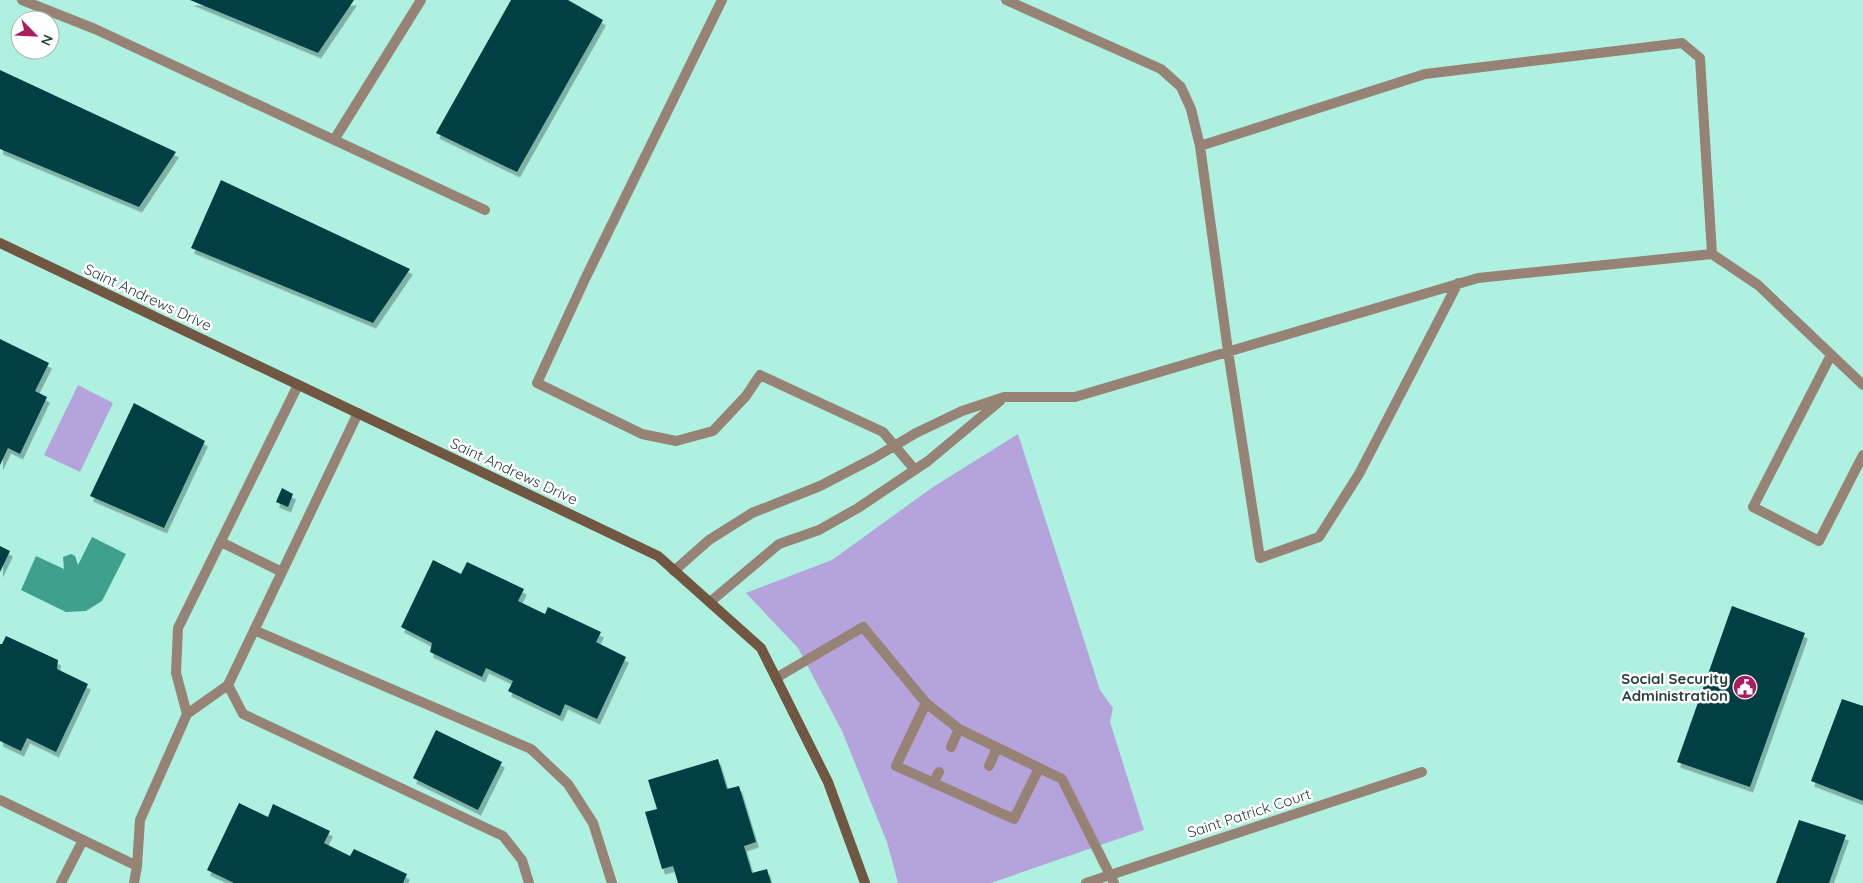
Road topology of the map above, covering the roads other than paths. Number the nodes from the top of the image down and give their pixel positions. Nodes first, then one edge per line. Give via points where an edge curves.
1 (22, 0) edge
2 (420, 0) edge
3 (722, 0) edge
4 (1006, 0) edge
5 (334, 140) junction
6 (1200, 146) junction
7 (485, 210) dead end
8 (0, 243) edge
9 (1712, 254) junction
10 (1458, 284) junction
11 (1228, 352) junction
12 (1831, 355) junction
13 (298, 385) junction
14 (1863, 385) edge
15 (1004, 397) junction
16 (358, 414) junction
17 (895, 446) junction
18 (1863, 455) edge
19 (915, 470) junction
20 (221, 542) junction
21 (674, 571) junction
22 (282, 572) junction
23 (710, 602) junction
24 (254, 630) junction
25 (776, 678) junction
26 (228, 685) junction
27 (926, 703) junction
28 (187, 714) junction
29 (959, 729) junction
30 (951, 747) dead end
31 (998, 748) junction
32 (989, 766) dead end
33 (1039, 768) junction
34 (939, 772) dead end
35 (1422, 772) dead end
36 (933, 783) junction
37 (0, 800) edge
38 (83, 840) junction
39 (137, 866) junction
40 (1112, 879) edge
41 (62, 883) edge
42 (134, 883) edge
43 (529, 883) edge
44 (612, 883) edge
45 (865, 883) edge
46 (1086, 883) edge

1 - 5 street via 95,29
2 - 5 street
3 - 17 street via 537,383 642,434 676,441 714,431 746,396 760,375 883,432
4 - 6 street via 1161,69 1181,87 1191,108
5 - 7 street
6 - 9 street via 1425,74 1682,43 1700,58
6 - 11 street
8 - 13 street, Saint Andrews Drive
9 - 10 street via 1478,278
9 - 12 street via 1758,285
10 - 11 street
10 - 11 street via 1359,474 1319,537 1260,558
11 - 15 street via 1075,396
12 - 14 street
12 - 18 street via 1753,507 1819,540
13 - 16 street, Saint Andrews Drive
13 - 20 street
15 - 17 street via 962,411
15 - 19 street
16 - 21 street, Saint Andrews Drive via 658,556
16 - 22 street
17 - 19 street
17 - 21 street via 820,486 752,514 709,540
19 - 23 street via 819,530 779,544
20 - 22 street
20 - 28 street via 178,628 176,673
21 - 23 street, Saint Andrews Drive
22 - 24 street
23 - 25 street, Saint Andrews Drive via 761,648
24 - 26 street
24 - 44 street via 531,749 568,784 593,823
25 - 27 street via 863,627
25 - 45 street, Saint Andrews Drive via 828,782
26 - 28 street
26 - 43 street via 243,714 503,836 522,860
27 - 29 street
27 - 36 street via 896,766
28 - 39 street via 140,820
29 - 30 street
29 - 31 street
31 - 32 street
31 - 33 street
33 - 36 street via 1014,819 975,797
33 - 40 street via 1062,779
34 - 36 street
35 - 40 street, Saint Patrick Court
37 - 38 street
38 - 39 street
38 - 41 street
39 - 42 street
40 - 46 street, Saint Patrick Court

